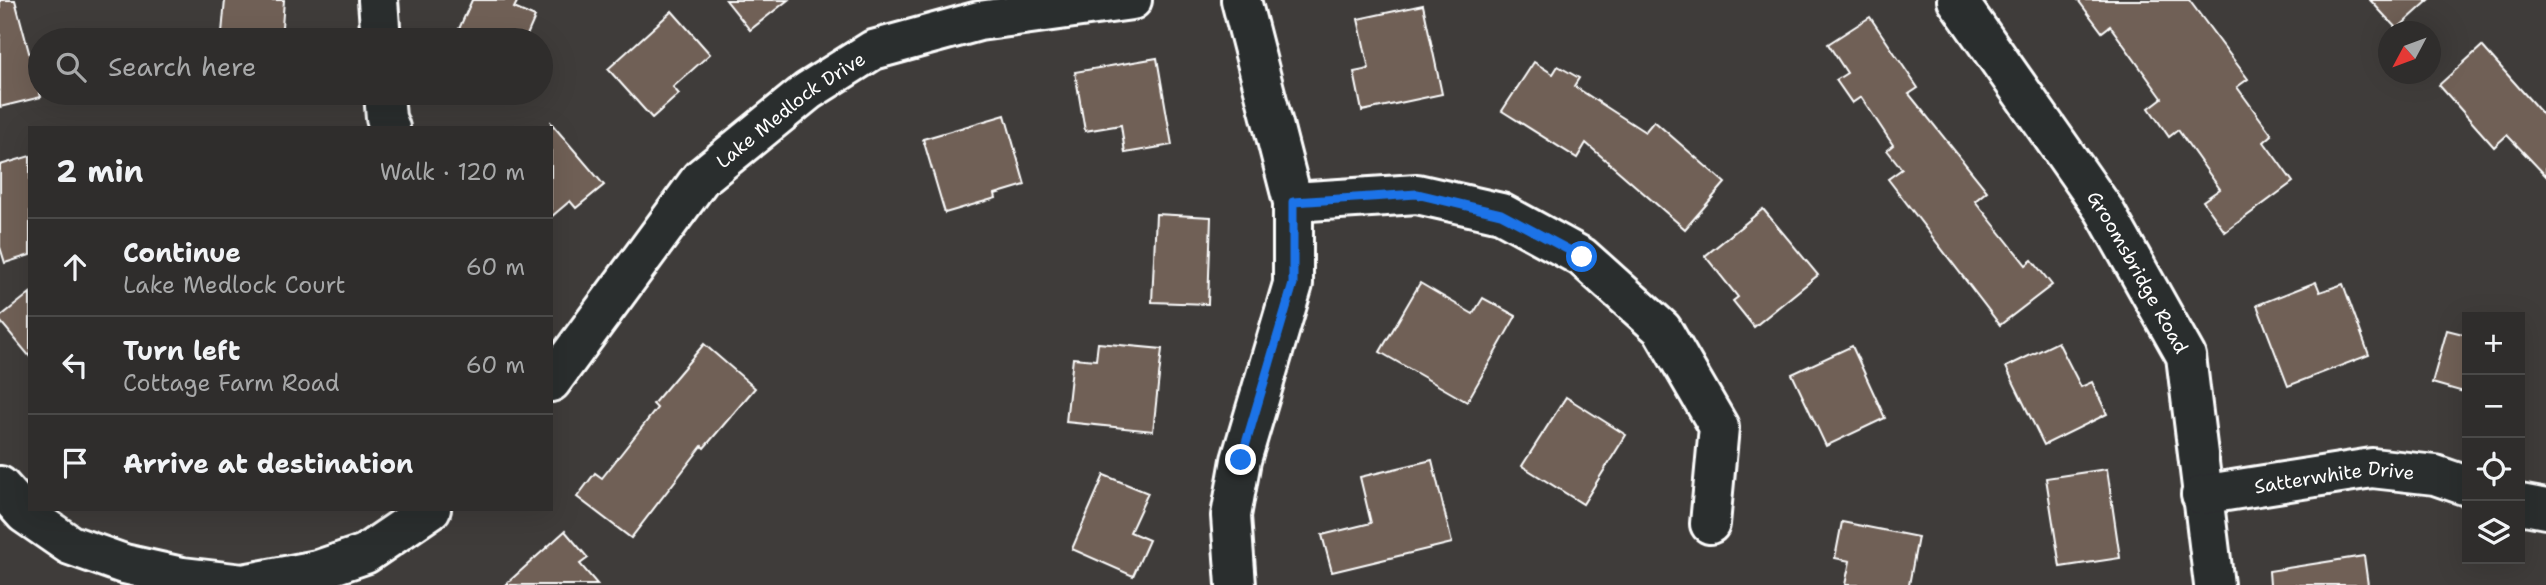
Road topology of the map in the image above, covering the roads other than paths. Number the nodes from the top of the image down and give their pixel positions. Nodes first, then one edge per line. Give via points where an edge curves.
1 (378, 0) edge
2 (1132, 0) edge
3 (1241, 0) edge
4 (1957, 0) edge
5 (380, 28) edge
6 (385, 105) edge
7 (389, 126) edge
8 (1293, 202) junction
9 (558, 358) edge
10 (2462, 484) edge
11 (0, 486) edge
12 (2201, 495) junction
13 (2525, 505) edge
14 (2546, 509) edge
15 (428, 511) edge
16 (1710, 524) dead end
17 (1237, 585) edge
18 (2214, 585) edge

1 - 5 street
2 - 9 street, Lake Medlock Drive via 979,21 873,50 808,91 701,178
3 - 8 street
4 - 12 street, Groomsbridge Road via 2104,210 2186,356
6 - 7 street
8 - 16 street via 1417,194 1501,214 1582,257 1662,329 1718,427
8 - 17 street via 1293,284 1241,460 1231,516
10 - 12 street, Satterwhite Drive via 2434,475 2372,468
11 - 15 street via 25,514 70,545 124,564 243,584 318,570 365,554
12 - 18 street, Groomsbridge Road
13 - 14 street

